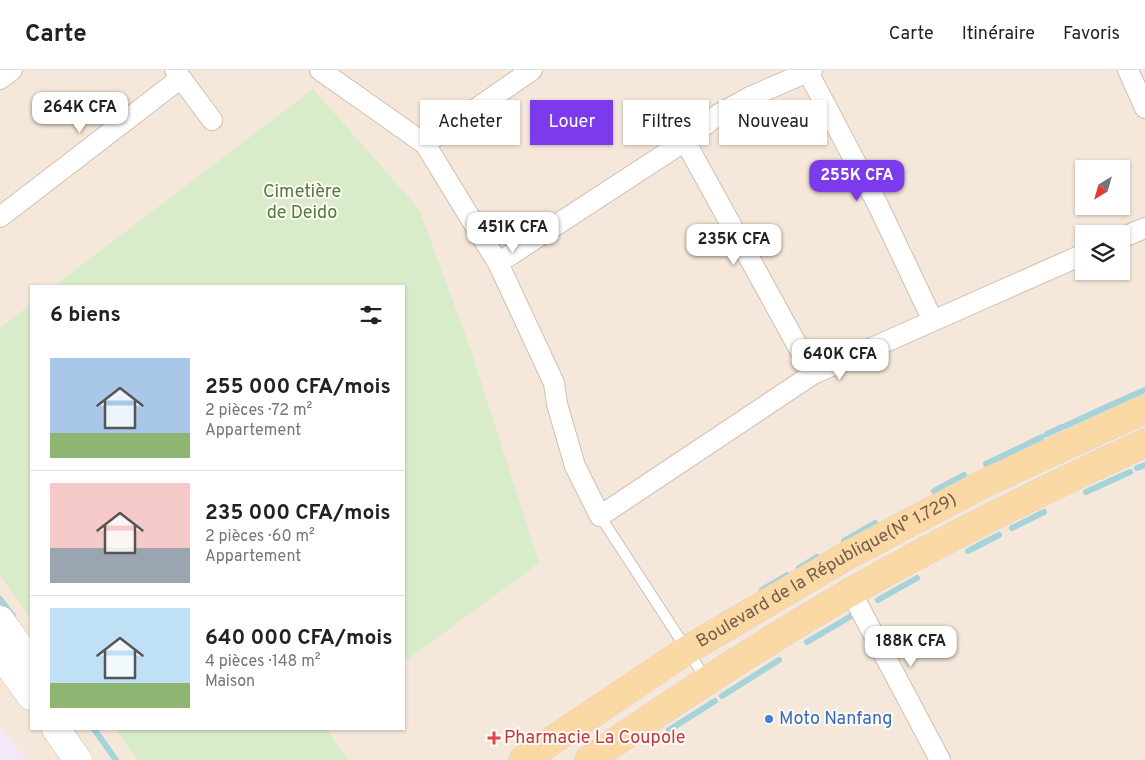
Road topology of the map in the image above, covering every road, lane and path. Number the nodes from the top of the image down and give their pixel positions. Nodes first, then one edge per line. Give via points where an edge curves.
1 (12, 70) edge
2 (320, 70) edge
3 (532, 70) edge
4 (1128, 70) edge
5 (810, 71) edge
6 (178, 74) edge
7 (0, 79) edge
8 (489, 100) edge
9 (1145, 108) edge
10 (212, 120) dead end
11 (709, 122) edge
12 (420, 140) edge
13 (426, 145) edge
14 (679, 145) edge
15 (687, 145) edge
16 (0, 217) edge
17 (1145, 228) edge
18 (1130, 234) edge
19 (1075, 258) edge
20 (498, 263) junction
21 (932, 319) junction
22 (813, 374) junction
23 (1145, 409) edge
24 (1145, 443) edge
25 (600, 516) junction
26 (851, 592) junction
27 (0, 620) edge
28 (687, 650) junction
29 (0, 653) edge
30 (30, 662) edge
31 (707, 680) junction
32 (30, 695) edge
33 (57, 730) edge
34 (78, 730) edge
35 (78, 760) edge
36 (98, 760) edge
37 (523, 760) edge
38 (589, 760) edge
39 (940, 760) edge

1 - 7 street
2 - 12 street
3 - 8 street
4 - 9 street
5 - 11 street via 750,97
5 - 21 street
6 - 10 street
6 - 16 street
13 - 20 street
14 - 20 street
15 - 22 street
17 - 18 street
19 - 21 street
20 - 25 street via 554,383 575,466
21 - 22 street
22 - 25 street
23 - 28 main road, Boulevard de la République(N° 1.729) via 987,482 856,550
24 - 26 main road, Boulevard de la République(N° 1.729) via 1054,485
25 - 28 lane
26 - 31 main road, Boulevard de la République(N° 1.729)
26 - 39 street
27 - 30 main road
28 - 31 lane
28 - 37 main road, Boulevard de la République(N° 1.729)
29 - 32 main road
31 - 38 main road, Boulevard de la République(N° 1.729)
33 - 35 main road
34 - 36 main road

